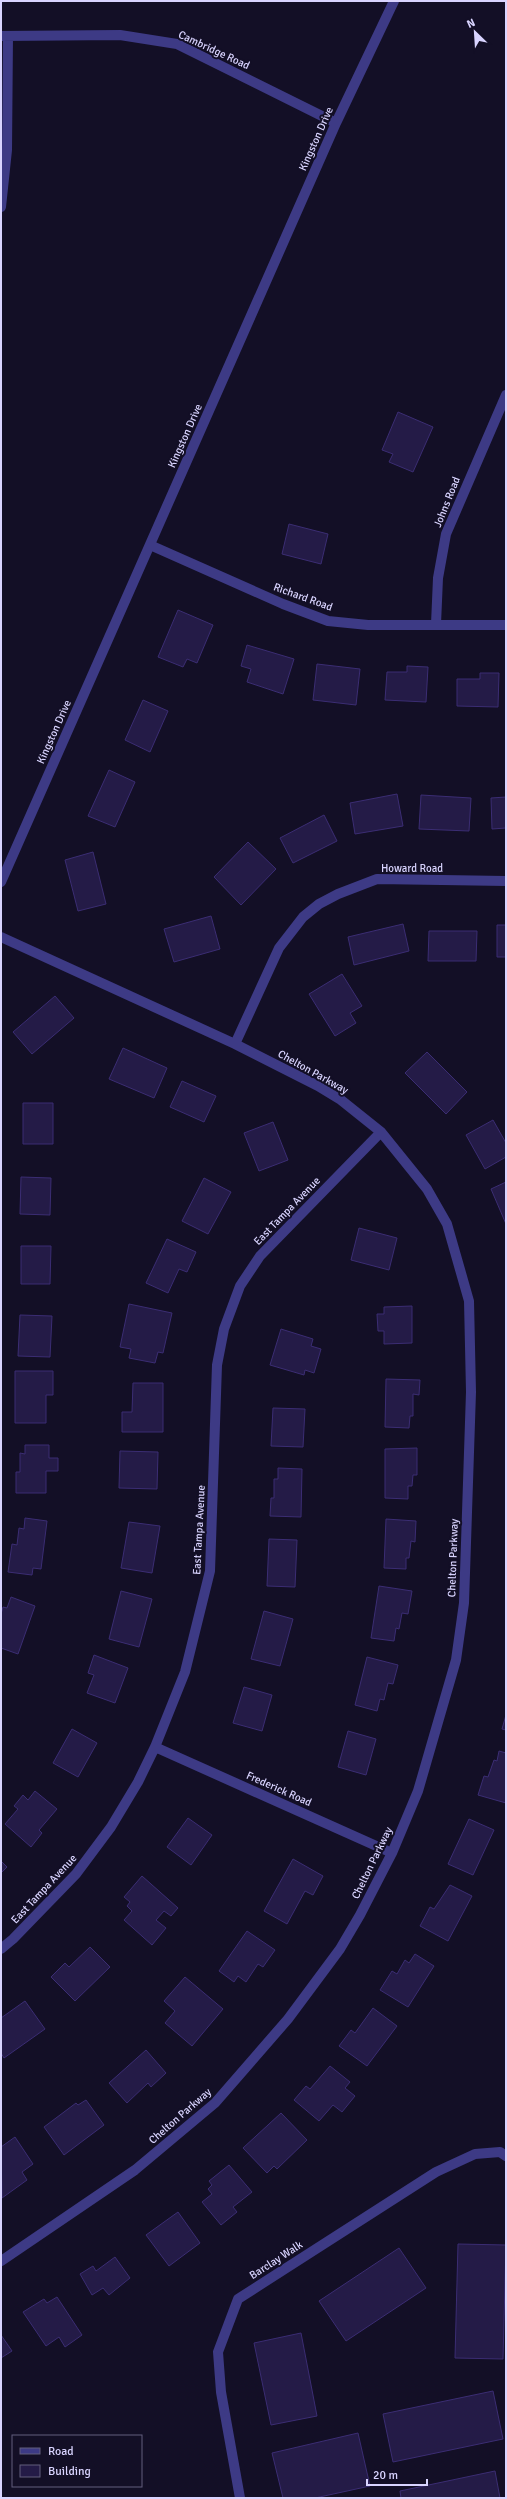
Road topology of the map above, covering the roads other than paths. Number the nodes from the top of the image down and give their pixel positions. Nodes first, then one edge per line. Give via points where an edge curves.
1 (394, 1) edge
2 (4, 36) edge
3 (336, 123) junction
4 (1, 207) edge
5 (506, 396) edge
6 (150, 545) junction
7 (436, 624) junction
8 (506, 625) edge
9 (506, 881) edge
10 (1, 882) edge
11 (1, 937) edge
12 (235, 1044) junction
13 (381, 1132) junction
14 (155, 1747) junction
15 (392, 1852) junction
16 (1, 1949) edge
17 (506, 2156) edge
18 (1, 2261) edge
19 (240, 2498) edge

1 - 3 street, Kingston Drive
2 - 3 street, Cambridge Road via 120,35 177,44
2 - 4 street via 7,150
3 - 6 street, Kingston Drive
5 - 7 street, Johns Road via 446,534 438,578
6 - 7 street, Richard Road via 283,604 328,621 368,625
6 - 10 street, Kingston Drive
7 - 8 street, Richard Road
9 - 12 street, Howard Road via 378,879 319,904 303,917 279,948
11 - 12 street, Chelton Parkway
12 - 13 street, Chelton Parkway via 324,1089
13 - 14 street, East Tampa Avenue via 260,1256 240,1286 224,1329 217,1365 210,1572 185,1672
13 - 15 street, Chelton Parkway via 427,1188 447,1224 469,1301 470,1346 464,1603 456,1660 418,1790
14 - 15 street, Frederick Road
14 - 16 street, East Tampa Avenue via 111,1827 76,1874
15 - 18 street, Chelton Parkway via 360,1915 316,1982 215,2102 135,2170
17 - 19 street, Barclay Walk via 500,2152 475,2154 436,2172 238,2299 218,2352 221,2392

